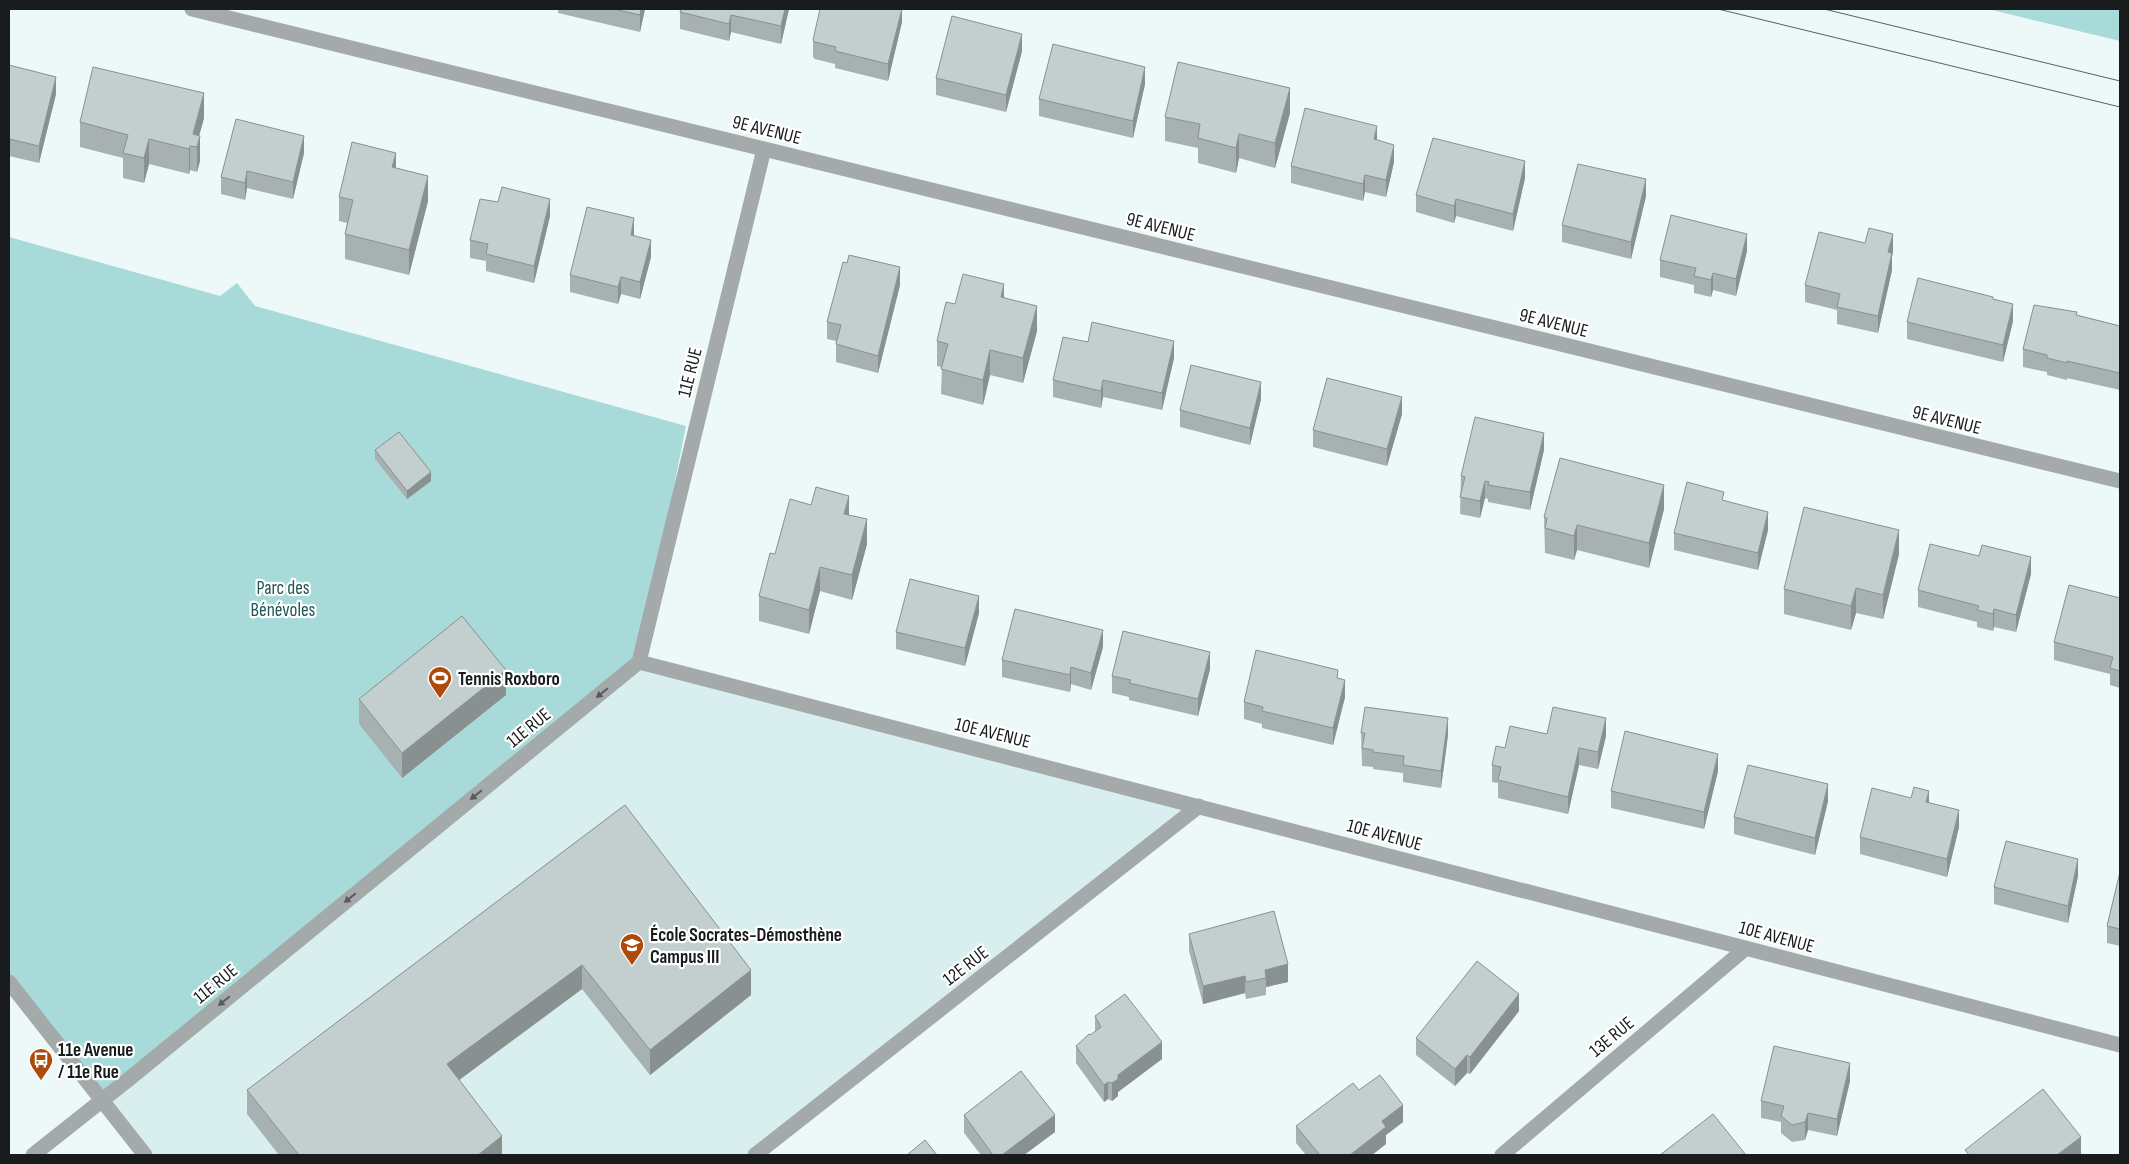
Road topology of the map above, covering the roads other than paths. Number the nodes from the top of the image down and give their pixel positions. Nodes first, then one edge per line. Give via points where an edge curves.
1 (192, 9) edge
2 (764, 149) junction
3 (2120, 482) edge
4 (639, 662) junction
5 (1199, 806) junction
6 (1746, 948) junction
7 (9, 982) edge
8 (2120, 1045) edge
9 (102, 1101) junction
10 (33, 1155) edge
11 (144, 1155) edge
12 (755, 1155) edge
13 (1502, 1155) edge

1 - 2 street, 9E AVENUE
2 - 3 street, 9E AVENUE
2 - 4 street, 11E RUE
4 - 5 street, 10E AVENUE
4 -> 9 street, 11E RUE
5 - 6 street, 10E AVENUE
5 - 12 street, 12E RUE
6 - 8 street, 10E AVENUE
6 - 13 street, 13E RUE
7 - 9 street
9 - 10 street, 11E RUE
9 - 11 street

